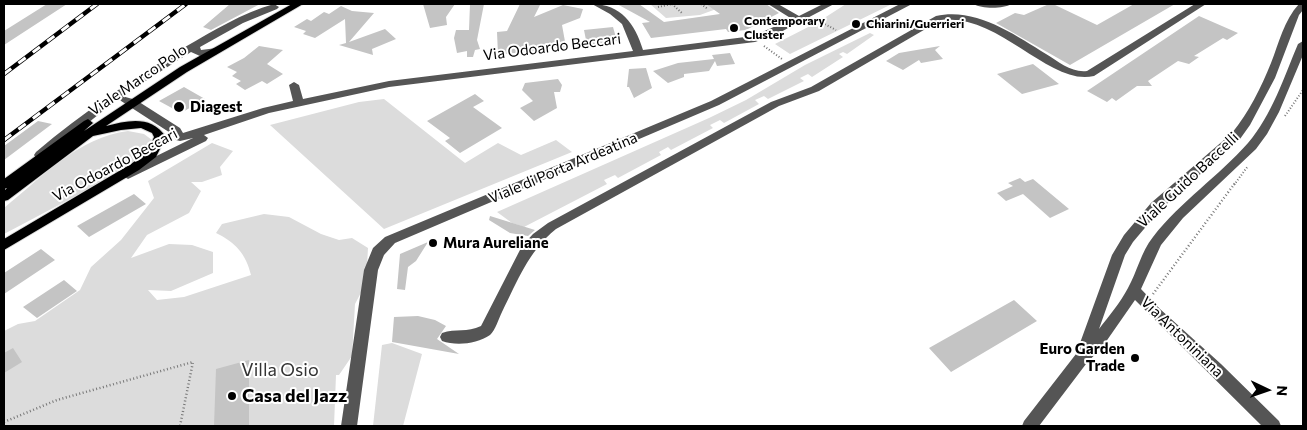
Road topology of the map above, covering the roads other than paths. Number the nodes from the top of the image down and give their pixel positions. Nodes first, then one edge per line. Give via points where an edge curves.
1 (298, 4) edge
2 (596, 4) edge
3 (772, 4) edge
4 (829, 4) edge
5 (906, 4) edge
6 (979, 4) edge
7 (1006, 4) edge
8 (1201, 4) edge
9 (1302, 5) edge
10 (278, 6) edge
11 (798, 20) junction
12 (1303, 44) edge
13 (195, 49) junction
14 (214, 50) junction
15 (639, 53) junction
16 (294, 85) dead end
17 (127, 100) junction
18 (299, 104) junction
19 (273, 108) junction
20 (83, 137) junction
21 (180, 137) junction
22 (172, 152) junction
23 (24, 169) junction
24 (4, 185) edge
25 (96, 192) junction
26 (4, 197) edge
27 (4, 245) edge
28 (1134, 290) junction
29 (447, 337) dead end
30 (1081, 359) junction
31 (349, 426) edge
32 (1030, 426) edge
33 (1273, 426) edge

1 - 14 main road, Viale Marco Polo
2 - 15 street via 626,21
3 - 11 street
4 - 11 street, Via Odoardo Beccari
5 - 31 street, Viale di Porta Ardeatina via 851,29 716,103 387,242 376,256 371,270
6 - 7 street
8 - 29 street via 1090,74 1079,75 1066,71 984,23 961,16 936,19 821,86 775,104 552,226 527,250 486,330 472,337
9 - 30 street, Viale Guido Baccelli via 1295,14 1271,78 1246,123 1236,136 1158,204 1127,240
10 - 13 street, Viale Marco Polo via 245,18
11 - 15 street, Via Odoardo Beccari via 755,39
12 - 28 street, Viale Guido Baccelli via 1263,131 1252,146 1163,234 1150,251
13 - 14 street
13 - 17 main road, Viale Marco Polo
13 - 23 street, Viale Marco Polo via 152,71 90,114
14 - 17 main road, Viale Marco Polo
15 - 18 street, Via Odoardo Beccari via 404,82
16 - 18 street
17 - 20 main road, Viale Marco Polo
17 - 21 street via 176,131
17 - 23 main road, Viale Marco Polo
18 - 19 street, Via Odoardo Beccari
19 - 21 street, Via Odoardo Beccari
19 - 22 street, Via Odoardo Beccari
20 - 25 main road via 133,125 152,128 160,135 158,146 148,158
20 - 26 main road, Viale Marco Polo
21 - 22 street
22 - 25 street, Via Odoardo Beccari
23 - 24 main road, Viale Marco Polo
25 - 27 main road, Via Odoardo Beccari
28 - 30 street, Viale Guido Baccelli via 1104,334
28 - 33 street, Via Antoniniana
30 - 32 street, Viale Guido Baccelli

